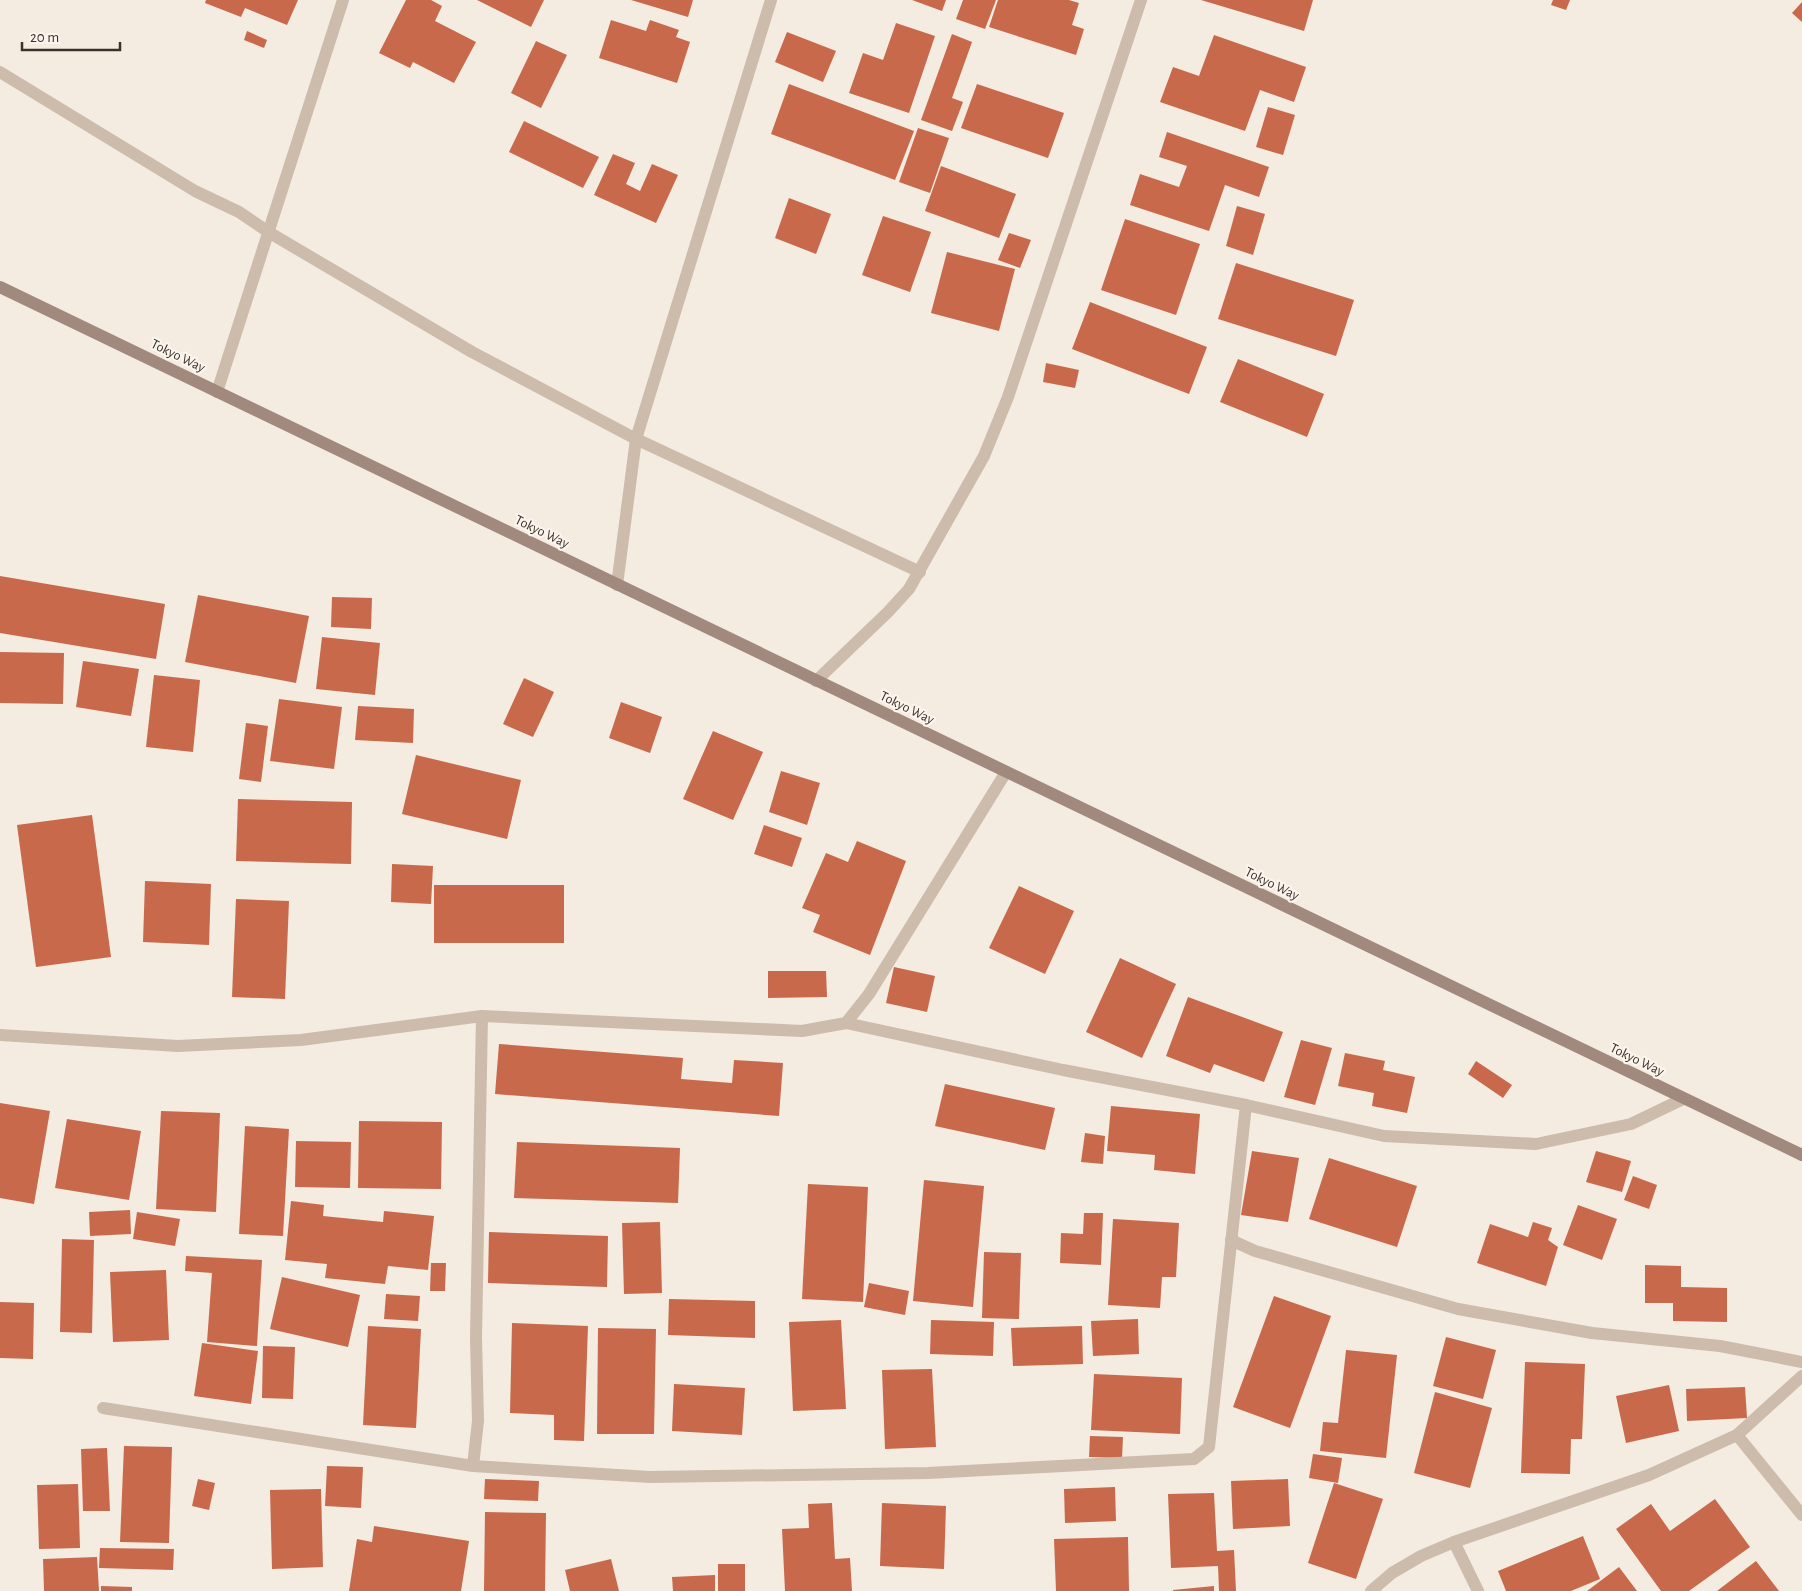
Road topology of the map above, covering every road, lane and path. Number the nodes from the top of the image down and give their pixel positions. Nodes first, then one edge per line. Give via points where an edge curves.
1 (342, 0) edge
2 (771, 0) edge
3 (1140, 0) edge
4 (0, 72) edge
5 (270, 233) junction
6 (0, 287) edge
7 (218, 392) junction
8 (636, 439) junction
9 (920, 572) junction
10 (617, 585) junction
11 (816, 681) junction
12 (1006, 772) junction
13 (482, 1016) junction
14 (846, 1023) junction
15 (0, 1035) edge
16 (1683, 1099) junction
17 (1246, 1105) junction
18 (1802, 1156) edge
19 (1231, 1240) junction
20 (1802, 1362) edge
21 (1802, 1376) edge
22 (103, 1408) dead end
23 (1737, 1435) junction
24 (473, 1466) junction
25 (1802, 1515) edge
26 (1454, 1542) junction
27 (1371, 1591) edge
28 (1478, 1591) edge

1 - 5 street
2 - 8 street
3 - 9 street via 1008,397 984,456
4 - 5 street
5 - 7 street
5 - 8 street via 472,352
6 - 7 main road, Tokyo Way
7 - 10 main road, Tokyo Way
8 - 9 street
8 - 10 street
9 - 11 street via 888,612
10 - 11 main road, Tokyo Way
11 - 12 main road, Tokyo Way
12 - 14 street via 869,994
12 - 16 main road, Tokyo Way
13 - 14 street via 802,1031
13 - 15 street via 301,1040 178,1046
13 - 24 street via 476,1337 478,1421
14 - 17 street via 1062,1070
16 - 17 street via 1631,1124 1536,1144 1384,1136
16 - 18 main road, Tokyo Way
17 - 19 street
19 - 20 street via 1255,1251 1458,1309 1592,1333 1720,1346
19 - 24 street via 1209,1447 1194,1459 928,1473 650,1476
21 - 23 street
22 - 24 street
23 - 25 street
23 - 26 street via 1649,1475
26 - 27 street via 1420,1556
26 - 28 street

